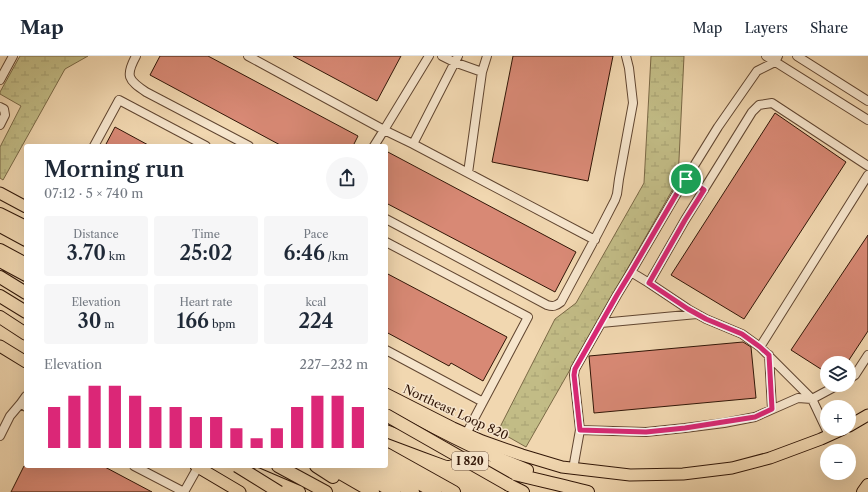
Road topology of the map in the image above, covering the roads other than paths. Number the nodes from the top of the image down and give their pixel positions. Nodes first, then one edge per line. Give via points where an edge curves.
1 (13, 56) edge
2 (136, 56) edge
3 (248, 56) edge
4 (429, 56) edge
5 (442, 56) edge
6 (487, 56) edge
7 (626, 56) edge
8 (766, 56) edge
9 (797, 56) edge
10 (456, 59) edge
11 (777, 59) edge
12 (482, 72) junction
13 (0, 80) edge
14 (868, 101) edge
15 (0, 107) edge
16 (868, 120) edge
17 (0, 125) edge
18 (384, 130) junction
19 (95, 144) edge
20 (202, 144) edge
21 (245, 144) edge
22 (375, 144) edge
23 (413, 144) junction
24 (868, 166) edge
25 (468, 174) junction
26 (868, 174) edge
27 (686, 179) junction
28 (704, 190) junction
29 (0, 193) edge
30 (24, 206) edge
31 (0, 214) edge
32 (388, 220) edge
33 (24, 225) edge
34 (0, 226) edge
35 (24, 239) edge
36 (595, 240) junction
37 (388, 243) edge
38 (0, 250) edge
39 (0, 260) edge
40 (24, 263) edge
41 (0, 271) edge
42 (631, 272) junction
43 (24, 274) edge
44 (0, 277) edge
45 (649, 283) junction
46 (24, 285) edge
47 (24, 292) edge
48 (0, 296) edge
49 (24, 311) edge
50 (697, 314) junction
51 (0, 317) edge
52 (601, 323) junction
53 (24, 333) edge
54 (0, 346) edge
55 (760, 347) junction
56 (388, 351) edge
57 (769, 355) junction
58 (868, 355) edge
59 (24, 361) edge
60 (856, 373) edge
61 (825, 392) edge
62 (388, 395) edge
63 (812, 399) junction
64 (24, 402) edge
65 (388, 402) edge
66 (483, 402) junction
67 (772, 409) junction
68 (868, 415) edge
69 (388, 416) edge
70 (820, 416) edge
71 (856, 422) edge
72 (580, 430) junction
73 (388, 431) edge
74 (466, 434) junction
75 (0, 436) edge
76 (827, 436) edge
77 (388, 455) edge
78 (388, 466) edge
79 (138, 468) edge
80 (196, 468) edge
81 (200, 468) edge
82 (240, 468) edge
83 (242, 468) edge
84 (282, 468) edge
85 (319, 468) edge
86 (331, 468) edge
87 (352, 468) edge
88 (371, 468) edge
89 (573, 468) junction
90 (556, 483) junction
91 (868, 485) edge
92 (184, 492) edge
93 (240, 492) edge
94 (279, 492) edge
95 (299, 492) edge
96 (326, 492) edge
97 (360, 492) edge
98 (373, 492) edge
99 (394, 492) edge
100 (413, 492) edge
101 (435, 492) edge
102 (454, 492) edge
103 (522, 492) edge
104 (588, 492) edge
105 (863, 492) edge

1 - 13 street
2 - 21 street via 129,71 132,82 146,92
3 - 18 street
4 - 18 street
5 - 10 street
6 - 12 street
7 - 36 street via 632,103 617,194
8 - 11 street
9 - 14 street
10 - 12 street
10 - 23 street
11 - 16 street
11 - 27 street via 757,71
12 - 25 street
15 - 17 street via 4,109 5,115
18 - 22 street
18 - 23 street
19 - 20 street via 119,100
23 - 25 street
24 - 28 street via 772,103 759,105 752,112
25 - 36 street
26 - 55 street
27 - 28 street
27 - 42 street
28 - 45 street
29 - 30 main road
31 - 33 highway
32 - 36 street via 552,306 561,302
34 - 35 highway
37 - 66 street via 528,317
38 - 40 highway
39 - 43 highway
41 - 46 highway
42 - 45 street
42 - 52 street
44 - 47 highway
45 - 50 street
48 - 49 highway
50 - 52 street
50 - 55 street via 742,334
51 - 53 highway
52 - 72 street via 575,369
54 - 59 main road
55 - 57 street
56 - 66 street
57 - 63 street
57 - 67 street
58 - 60 street
61 - 63 street
62 - 74 main road, Northeast Loop 820
63 - 67 street via 798,398
63 - 70 street
64 - 75 street via 10,416
65 - 90 highway via 455,438
66 - 74 street
67 - 72 street via 755,417 685,428 646,432
68 - 71 main road
69 - 103 highway, bridge
72 - 89 street
73 - 90 highway, I 820 via 490,468
74 - 89 main road, Northeast Loop 820 via 522,455
76 - 89 main road, Northeast Loop 820 via 770,458 732,468 683,474 630,475
77 - 102 highway
78 - 101 highway
79 - 92 street
80 - 92 street
81 - 93 main road
82 - 94 highway, bridge
83 - 95 highway
84 - 96 highway
85 - 97 highway
86 - 98 highway
87 - 99 highway
88 - 100 highway
90 - 104 highway, I 820
91 - 105 highway

